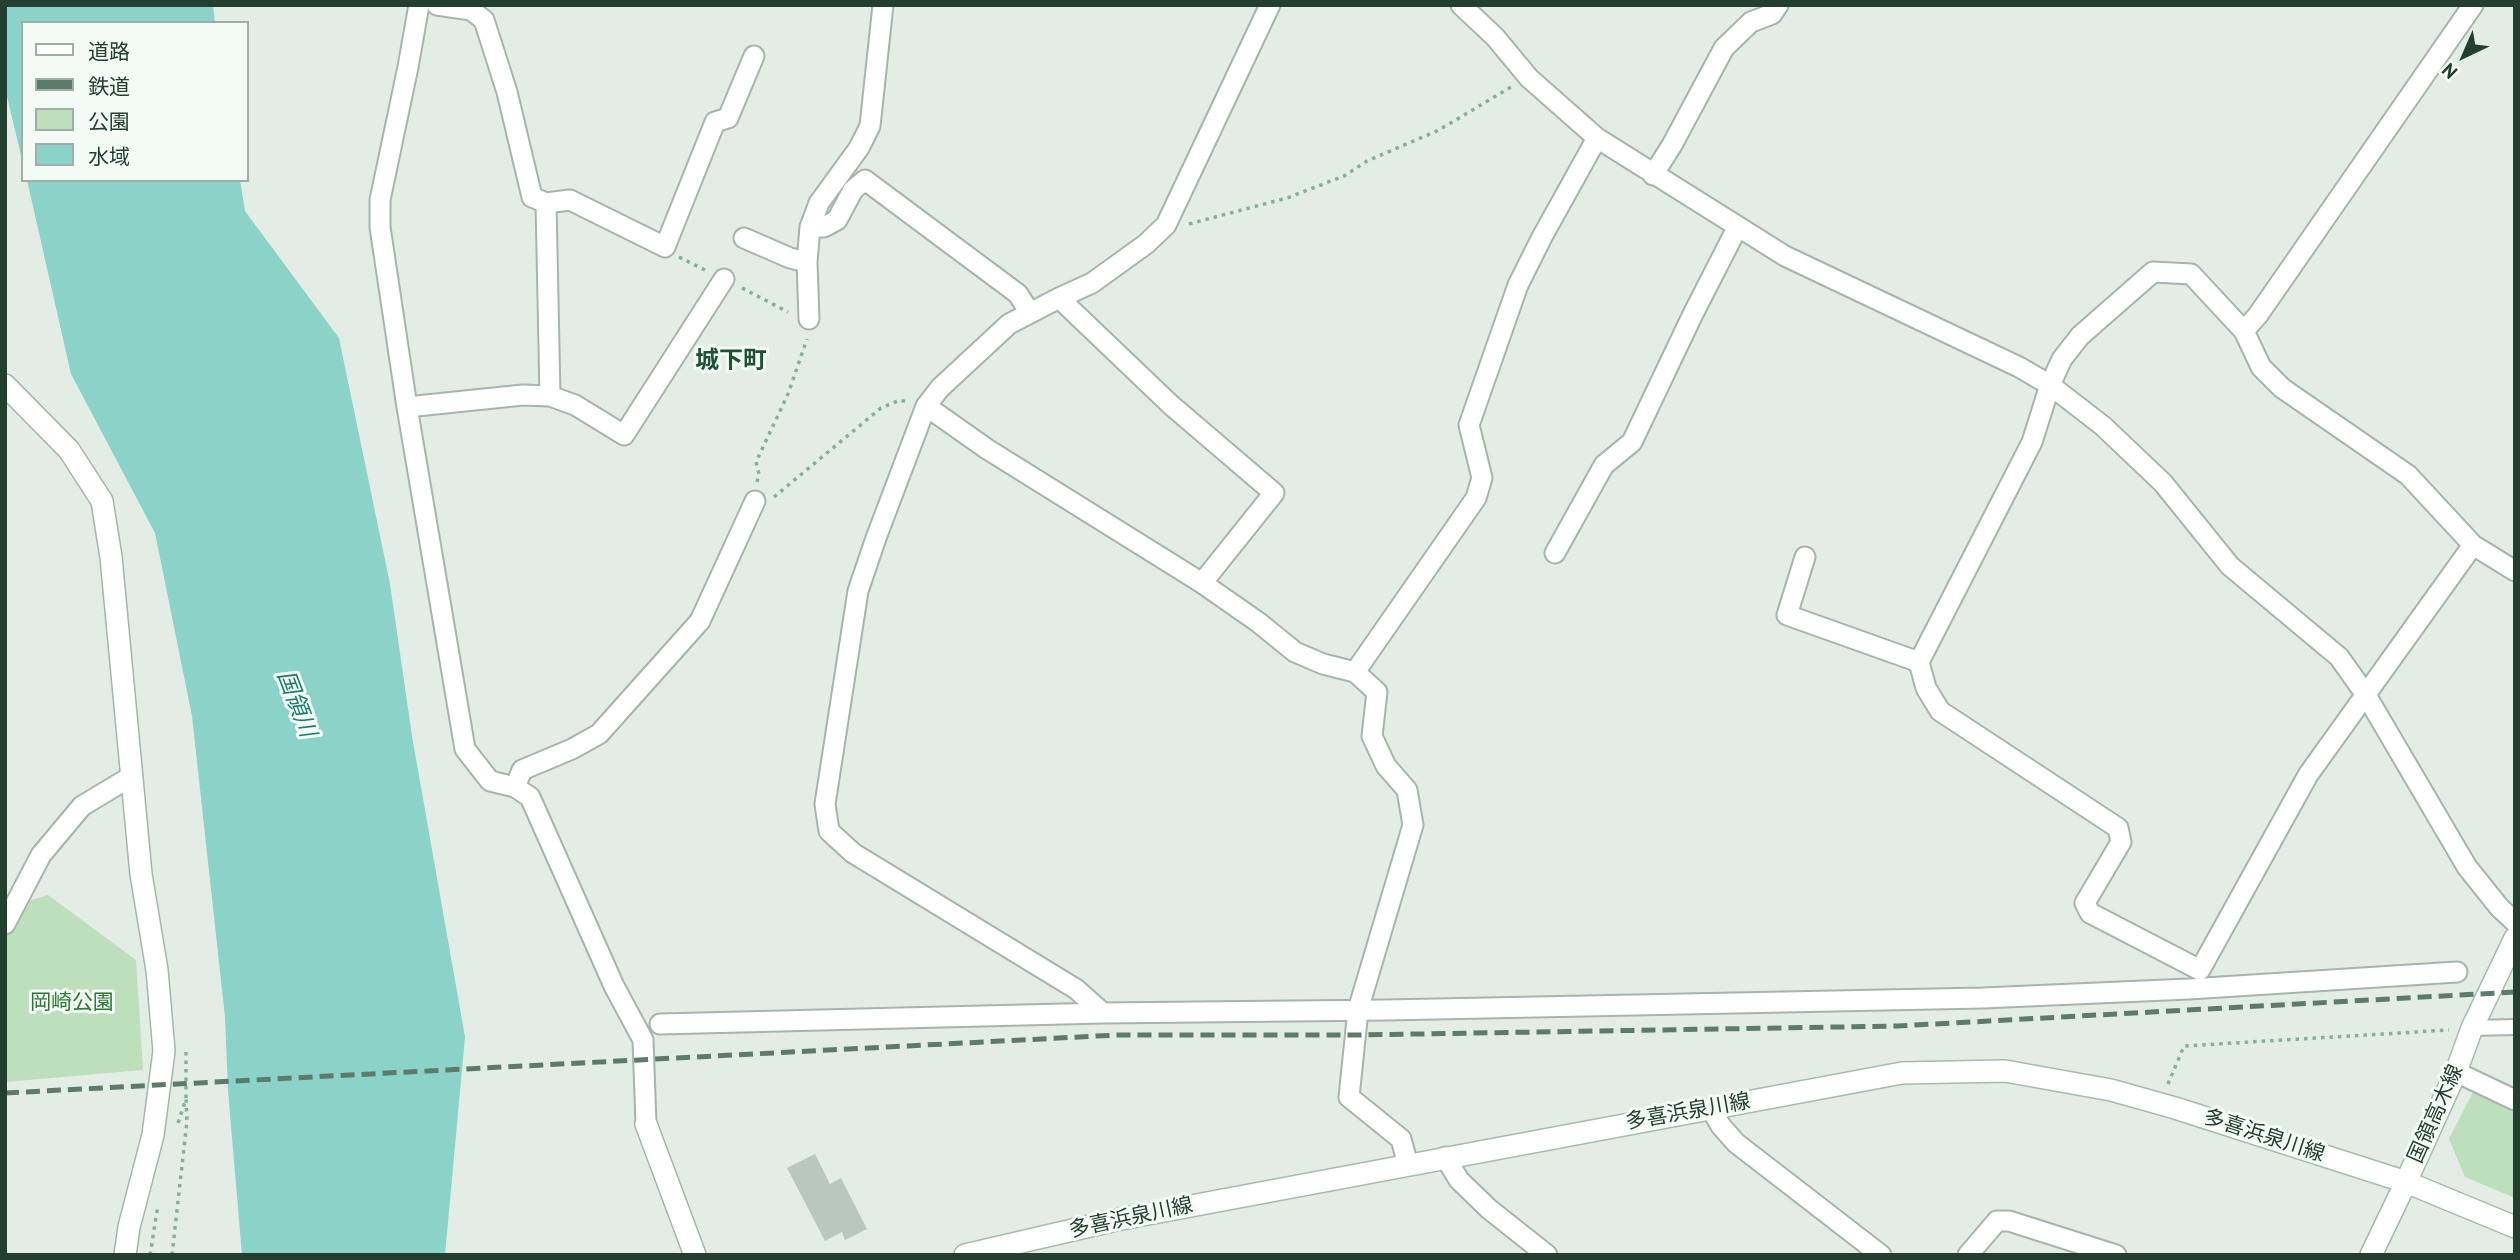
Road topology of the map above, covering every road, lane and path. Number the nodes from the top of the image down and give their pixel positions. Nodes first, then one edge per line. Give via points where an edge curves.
1 (419, 5) edge
2 (437, 5) edge
3 (883, 5) edge
4 (1270, 5) edge
5 (1461, 5) edge
6 (1778, 5) edge
7 (2473, 5) edge
8 (754, 56) dead end
9 (1529, 78) junction
10 (1597, 138) junction
11 (1653, 175) junction
12 (546, 204) junction
13 (1166, 225) junction
14 (810, 228) junction
15 (1737, 228) junction
16 (744, 238) dead end
17 (807, 262) junction
18 (723, 279) dead end
19 (1059, 298) junction
20 (1030, 313) junction
21 (809, 318) joint
22 (2244, 331) junction
23 (5, 385) edge
24 (2050, 385) junction
25 (550, 396) junction
26 (926, 406) junction
27 (407, 407) junction
28 (755, 501) junction
29 (2473, 544) junction
30 (1555, 553) dead end
31 (1805, 557) dead end
32 (2515, 570) edge
33 (1202, 583) junction
34 (1919, 662) junction
35 (1355, 672) junction
36 (2366, 695) junction
37 (132, 776) junction
38 (514, 787) junction
39 (2515, 922) edge
40 (5, 924) edge
41 (2515, 938) edge
42 (2200, 970) junction
43 (2457, 972) dead end
44 (2189, 989) junction
45 (1358, 1010) junction
46 (1103, 1013) junction
47 (660, 1024) dead end
48 (2515, 1027) edge
49 (2472, 1028) junction
50 (2456, 1072) junction
51 (2515, 1100) edge
52 (2160, 1103) junction
53 (1711, 1109) junction
54 (646, 1124) joint
55 (175, 1131) dead end
56 (1445, 1157) junction
57 (1408, 1165) junction
58 (2406, 1182) junction
59 (159, 1203) dead end
60 (2515, 1227) edge
61 (125, 1255) edge
62 (149, 1255) edge
63 (172, 1255) edge
64 (695, 1255) edge
65 (965, 1255) edge
66 (1547, 1255) edge
67 (1881, 1255) edge
68 (1968, 1255) edge
69 (2116, 1255) edge
70 (2371, 1255) edge

1 - 27 street via 380,200
2 - 12 street via 471,10 484,20 532,197
3 - 14 street via 870,126 819,203
4 - 13 street
5 - 9 street
6 - 11 street via 1772,15 1751,22 1724,48
7 - 22 street
8 - 12 street via 728,118 715,122 665,247 570,200
9 - 10 street
9 - 13 path via 1439,130 1343,176 1287,198 1180,227
10 - 11 street
10 - 35 street via 1518,285 1469,425 1482,478 1476,498
11 - 15 street
12 - 25 street
13 - 19 street via 1092,283
14 - 17 street
14 - 20 street via 824,228 837,220 853,190 865,180 1017,294
15 - 24 street via 1784,256 1970,342
15 - 30 street via 1632,442 1604,465
16 - 17 street
17 - 21 street
18 - 25 street via 624,435 575,405
19 - 20 street
19 - 33 street via 1171,405 1274,493
20 - 26 street via 1009,324
21 - 28 path via 799,367 756,462
22 - 24 street via 2190,274 2153,272 2080,336
22 - 29 street via 2261,367 2281,388 2408,475
23 - 37 main road via 69,450 102,501
24 - 34 street via 2032,442
24 - 36 street via 2103,426 2163,483 2230,566 2339,657
25 - 27 street
26 - 28 path via 900,400 881,408 793,484 772,499
26 - 33 street via 986,449
26 - 46 street via 858,591 825,804 829,831 853,853 1076,989
27 - 38 street via 466,749 490,781
28 - 38 street via 700,621 599,734 522,770
29 - 32 street
29 - 36 street
31 - 34 street via 1787,615
33 - 35 street via 1296,652
34 - 42 street via 1926,688 1940,711 2118,828 2121,842 2085,903 2090,913
35 - 45 street via 1377,692 1372,736 1385,766 1407,790 1413,825
36 - 39 street via 2467,867
36 - 42 street via 2308,775
37 - 40 street via 82,806 41,855
37 - 61 main road via 164,1051 153,1135
38 - 54 street via 530,797 614,986 643,1040
41 - 49 main road, 国領高木線
42 - 44 street
43 - 44 street
44 - 45 street via 1983,999
45 - 46 street
45 - 57 street via 1349,1097 1401,1139
46 - 47 street
48 - 49 street
49 - 50 main road, 国領高木線
49 - 52 path via 2184,1046
50 - 51 street
50 - 58 main road, 国領高木線
52 - 53 main road, 多喜浜泉川線 via 2005,1071 1902,1073
52 - 58 main road, 多喜浜泉川線
53 - 56 main road, 多喜浜泉川線
53 - 67 street via 1736,1143
54 - 64 main road
55 - 63 path via 186,1099
56 - 57 main road, 多喜浜泉川線
56 - 66 street via 1459,1180
57 - 65 main road, 多喜浜泉川線 via 1116,1220
58 - 60 main road, 国領高木線
58 - 70 main road
59 - 62 path
68 - 69 street via 1997,1221 2009,1221

